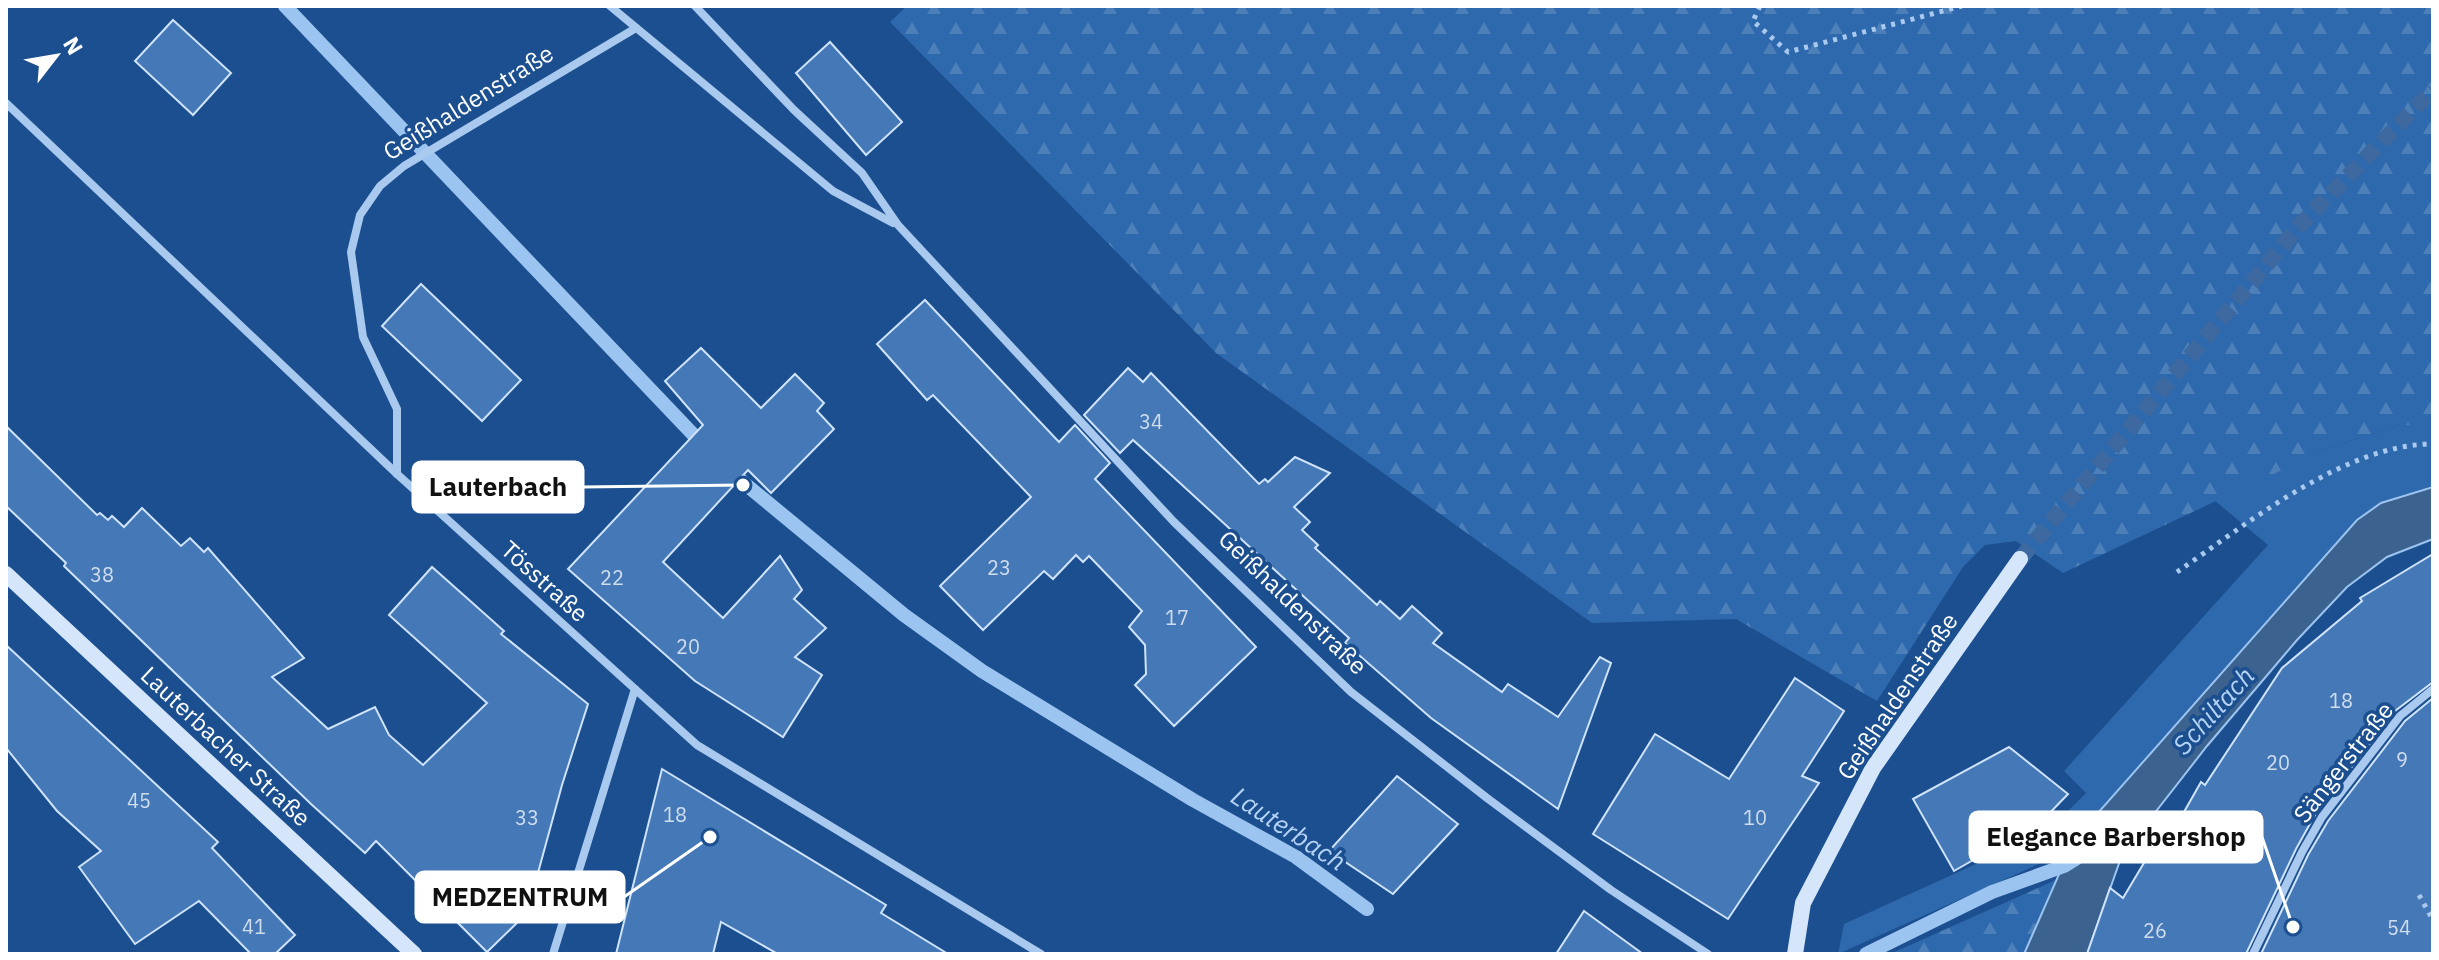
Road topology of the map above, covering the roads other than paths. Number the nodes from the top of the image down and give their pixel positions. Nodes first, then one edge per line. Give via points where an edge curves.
1 (610, 6) edge
2 (695, 6) edge
3 (636, 28) junction
4 (6, 103) edge
5 (898, 225) junction
6 (397, 474) junction
7 (2020, 559) tunnel mouth
8 (6, 574) edge
9 (635, 689) junction
10 (2433, 689) edge
11 (414, 954) edge
12 (553, 954) edge
13 (1041, 954) edge
14 (1708, 954) edge
15 (1795, 954) edge
16 (2253, 954) edge

1 - 3 street, Geißhaldenstraße
2 - 5 street, Geißhaldenstraße via 862,173
3 - 5 street, Geißhaldenstraße via 833,191
3 - 6 street, Geißhaldenstraße via 404,166 380,186 360,215 351,252 363,337 397,409
4 - 6 street, Tösstraße
5 - 14 street, Geißhaldenstraße via 1174,522 1351,692 1611,890
6 - 9 street, Tösstraße
7 - 15 main road, Geißhaldenstraße via 1873,768 1803,903
8 - 11 main road, Lauterbacher Straße
9 - 12 street
9 - 13 street, Tösstraße via 697,745
10 - 16 street, Sängerstraße via 2400,716 2322,817

